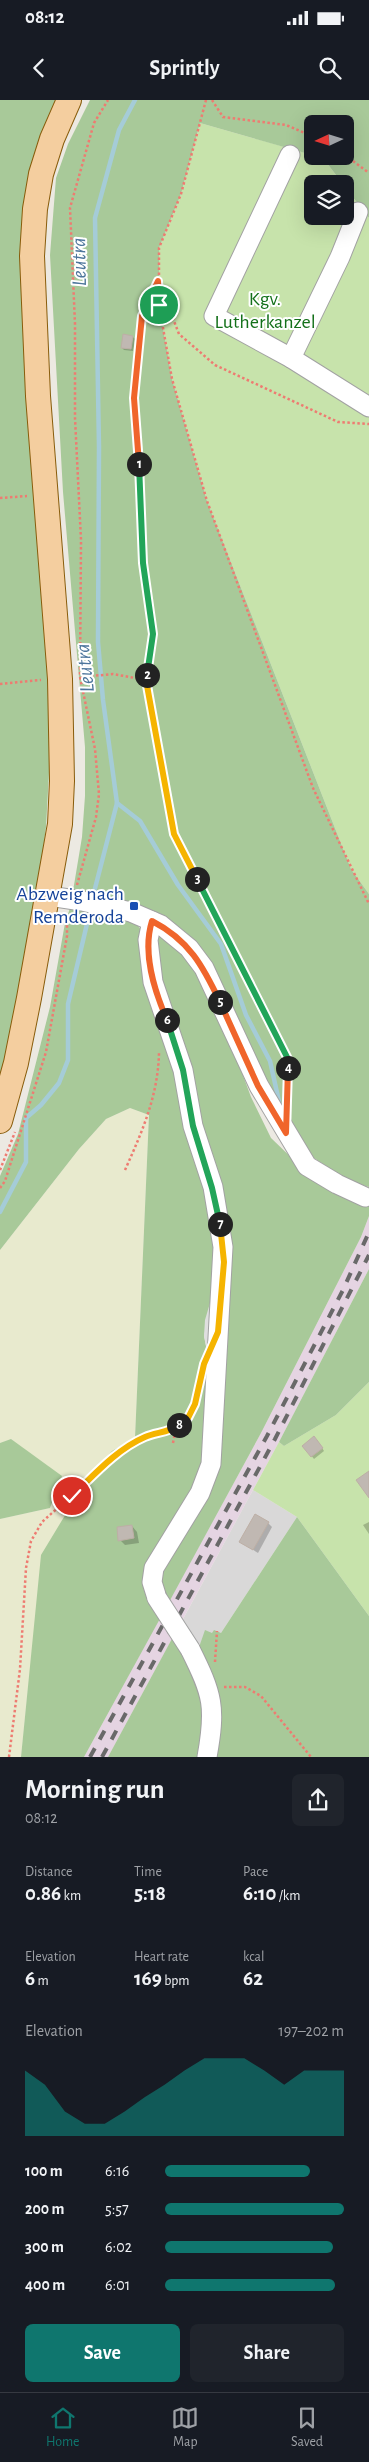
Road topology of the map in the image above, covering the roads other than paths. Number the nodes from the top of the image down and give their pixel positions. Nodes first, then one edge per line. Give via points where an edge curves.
1 (69, 100) edge
2 (290, 155) dead end
3 (358, 212) dead end
4 (291, 358) junction
5 (369, 408) edge
6 (49, 896) junction
7 (152, 921) junction
8 (0, 1121) edge
9 (365, 1197) dead end
10 (207, 1757) edge

1 - 6 main road via 41,174 32,256 60,679 60,824
2 - 4 street via 214,316
3 - 4 street
4 - 5 street
6 - 7 street via 118,908
6 - 8 main road via 16,1063
7 - 9 street via 176,937 204,968 258,1086 307,1166
7 - 10 street, bridge via 148,940 153,982 183,1070 193,1126 218,1211 224,1262 211,1464 200,1493 154,1568 152,1582 157,1598 190,1649 213,1708

